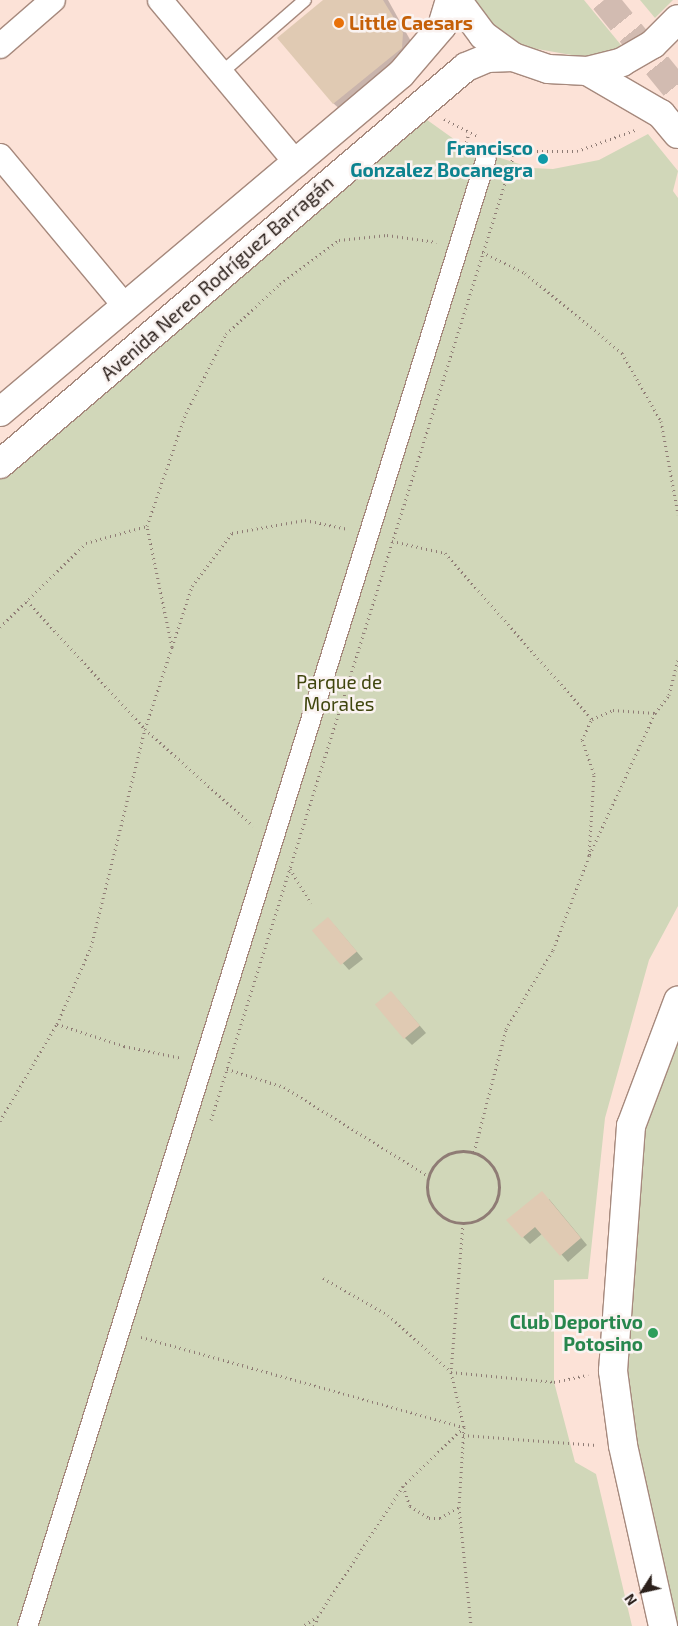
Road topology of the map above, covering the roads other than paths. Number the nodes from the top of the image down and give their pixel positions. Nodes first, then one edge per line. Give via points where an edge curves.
1 (53, 0) edge
2 (160, 0) edge
3 (305, 0) edge
4 (450, 0) edge
5 (457, 0) edge
6 (678, 19) edge
7 (0, 46) edge
8 (513, 57) junction
9 (587, 71) junction
10 (221, 73) junction
11 (669, 124) edge
12 (489, 146) road end
13 (0, 156) edge
14 (297, 164) junction
15 (125, 306) junction
16 (0, 412) edge
17 (0, 464) edge
18 (678, 1001) edge
19 (27, 1626) edge
20 (663, 1626) edge

1 - 7 street
2 - 10 street
3 - 10 lane
4 - 14 street, Avenida Nereo Rodríguez Barragán via 442,26 401,74
5 - 8 street via 483,35
6 - 9 street via 653,44 622,62
8 - 9 street via 548,69
8 - 17 street, Avenida Nereo Rodríguez Barragán via 487,58 466,67 423,101
9 - 11 street
10 - 14 street
12 - 19 street
13 - 15 street
14 - 15 street, Avenida Nereo Rodríguez Barragán
15 - 16 street, Avenida Nereo Rodríguez Barragán
18 - 20 street via 631,1126 613,1371 624,1445

